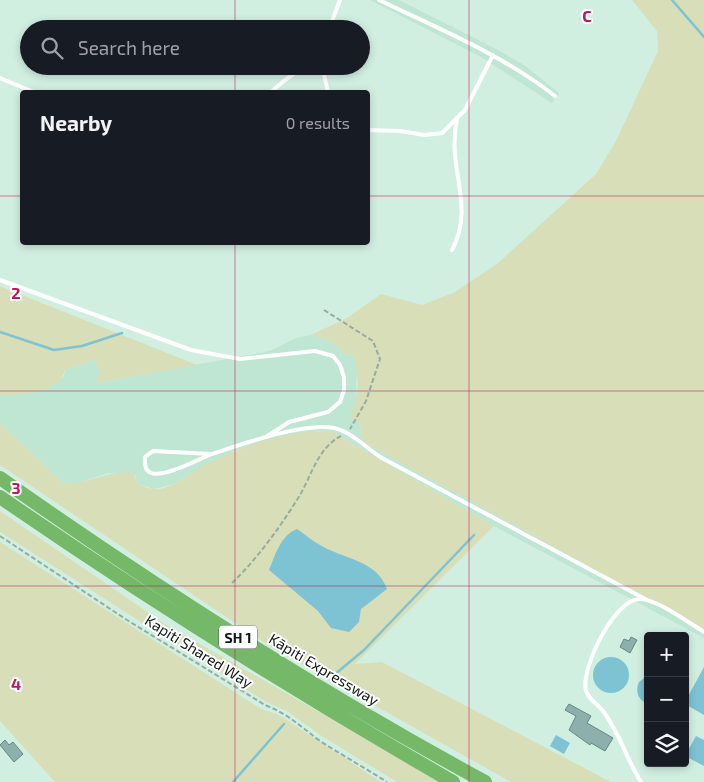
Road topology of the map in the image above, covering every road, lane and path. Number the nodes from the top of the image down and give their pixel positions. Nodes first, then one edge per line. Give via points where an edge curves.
1 (340, 0) edge
2 (379, 0) edge
3 (332, 20) edge
4 (493, 55) junction
5 (292, 75) edge
6 (324, 75) edge
7 (0, 78) edge
8 (29, 90) edge
9 (273, 90) edge
10 (328, 90) edge
11 (555, 96) dead end
12 (457, 120) junction
13 (370, 130) edge
14 (452, 250) dead end
15 (0, 280) edge
16 (324, 310) dead end
17 (347, 433) junction
18 (262, 439) junction
19 (211, 454) junction
20 (0, 478) edge
21 (0, 497) edge
22 (0, 536) edge
23 (232, 583) dead end
24 (647, 600) junction
25 (704, 632) edge
26 (387, 782) edge
27 (453, 782) edge
28 (485, 782) edge
29 (641, 782) edge

1 - 3 lane
2 - 4 lane
4 - 11 lane
4 - 12 lane via 470,102
5 - 9 lane
6 - 10 lane
7 - 8 lane
12 - 13 lane via 442,133 433,135
12 - 14 lane via 453,150 463,216
15 - 18 lane via 191,350 240,359 309,351 333,356 344,377 340,402 328,412 290,422
16 - 17 path via 372,341 380,359 366,402
17 - 18 lane via 318,427
17 - 23 path via 327,445 284,518 248,568
17 - 24 lane via 382,458
18 - 19 lane
19 - 19 lane via 164,473 153,474 145,465 146,457 153,451
20 - 28 highway, Kāpiti Expressway / SH 1 via 103,550 227,630
21 - 27 highway, SH 1 via 218,642
22 - 26 path, Kapiti Shared Way via 135,625 265,705 299,722 320,740
24 - 25 lane
24 - 29 lane via 632,600 621,607 592,657 585,680 589,697 603,711

